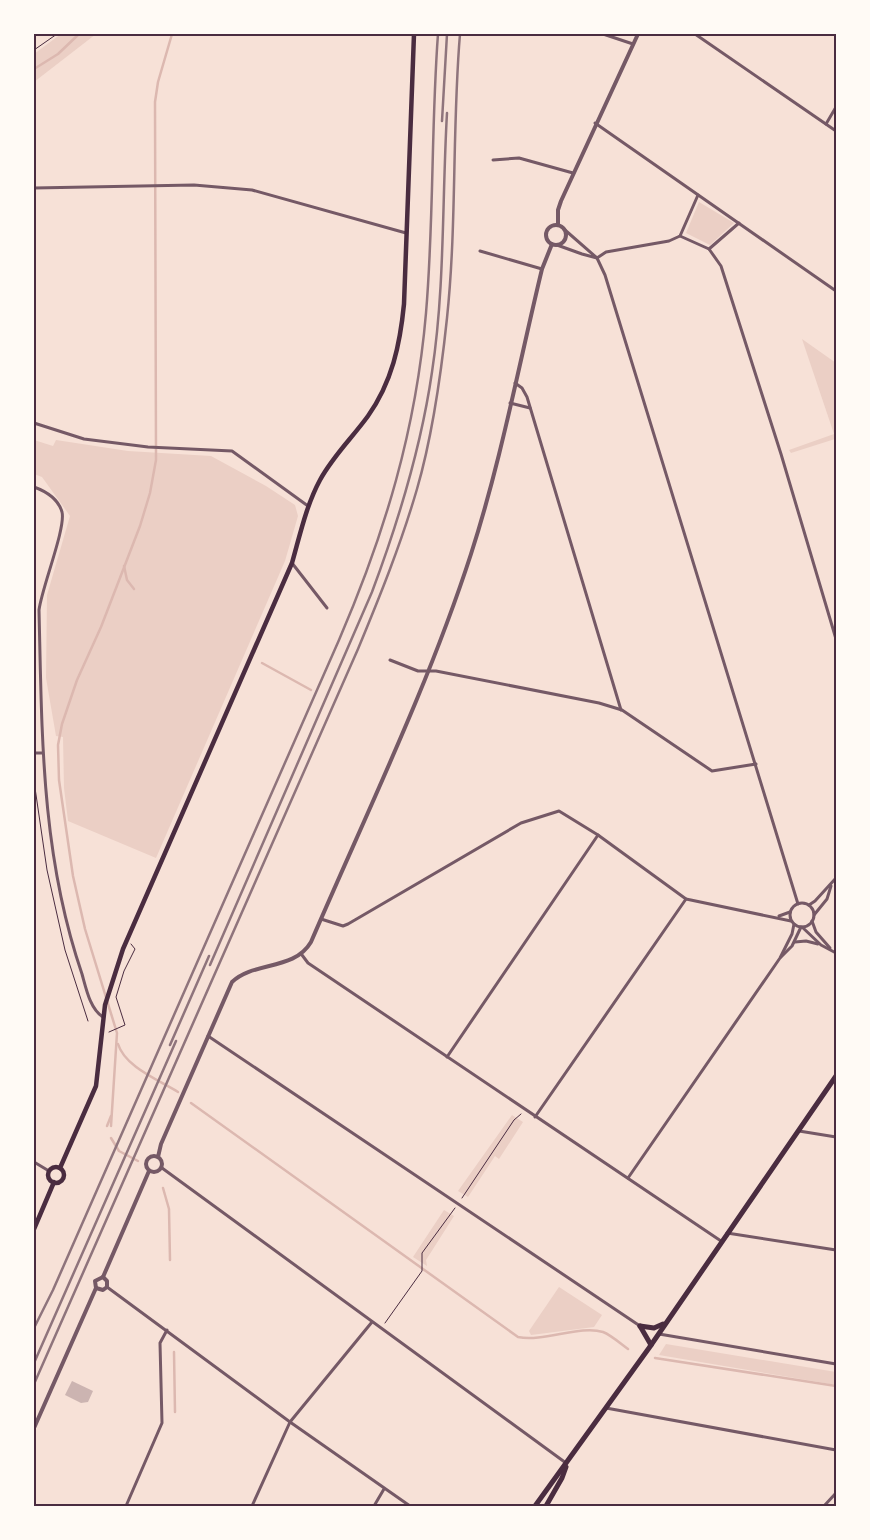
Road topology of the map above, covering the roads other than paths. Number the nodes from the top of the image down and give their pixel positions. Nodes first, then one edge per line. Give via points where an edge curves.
1 (414, 34) edge
2 (603, 34) edge
3 (638, 34) edge
4 (695, 34) edge
5 (633, 44) junction
6 (836, 107) edge
7 (595, 123) junction
8 (826, 124) junction
9 (836, 131) edge
10 (493, 160) dead end
11 (573, 173) junction
12 (34, 188) edge
13 (698, 195) junction
14 (739, 224) junction
15 (558, 225) junction
16 (565, 230) junction
17 (406, 232) junction
18 (680, 236) junction
19 (555, 244) junction
20 (708, 249) junction
21 (480, 251) dead end
22 (598, 258) junction
23 (542, 269) junction
24 (836, 291) edge
25 (515, 383) junction
26 (510, 403) junction
27 (530, 409) junction
28 (34, 423) edge
29 (34, 487) edge
30 (308, 506) junction
31 (292, 564) junction
32 (327, 608) dead end
33 (836, 639) edge
34 (390, 660) dead end
35 (428, 671) junction
36 (622, 710) junction
37 (34, 753) edge
38 (42, 753) junction
39 (756, 764) junction
40 (598, 834) junction
41 (836, 878) edge
42 (831, 886) junction
43 (686, 899) junction
44 (798, 904) junction
45 (809, 905) junction
46 (790, 912) junction
47 (814, 916) junction
48 (776, 917) junction
49 (320, 919) junction
50 (812, 921) junction
51 (793, 922) junction
52 (802, 927) junction
53 (795, 942) junction
54 (821, 945) junction
55 (834, 951) edge
56 (302, 955) junction
57 (780, 958) junction
58 (103, 1017) junction
59 (208, 1036) junction
60 (447, 1057) junction
61 (836, 1076) edge
62 (535, 1117) junction
63 (798, 1130) junction
64 (836, 1137) edge
65 (158, 1157) junction
66 (34, 1162) edge
67 (60, 1168) junction
68 (162, 1168) junction
69 (49, 1171) junction
70 (150, 1171) junction
71 (628, 1178) junction
72 (54, 1182) junction
73 (34, 1229) edge
74 (727, 1232) junction
75 (721, 1241) junction
76 (836, 1250) edge
77 (102, 1277) junction
78 (107, 1287) junction
79 (96, 1288) junction
80 (372, 1322) junction
81 (666, 1322) junction
82 (640, 1326) junction
83 (167, 1330) junction
84 (658, 1333) junction
85 (650, 1346) junction
86 (836, 1364) edge
87 (606, 1408) junction
88 (290, 1422) junction
89 (34, 1428) edge
90 (836, 1450) edge
91 (566, 1464) junction
92 (384, 1490) junction
93 (836, 1493) edge
94 (126, 1506) edge
95 (252, 1506) edge
96 (374, 1506) edge
97 (410, 1506) edge
98 (535, 1506) edge
99 (546, 1506) edge
100 (824, 1506) edge

1 - 17 main road
2 - 5 street
3 - 5 street
4 - 8 street
5 - 7 street
6 - 8 street
7 - 11 street
7 - 13 street
8 - 9 street
10 - 11 street via 519,158
11 - 15 street via 558,210
12 - 17 street via 194,185 252,190
13 - 14 street
13 - 18 street
14 - 20 street
14 - 24 street
15 - 16 street
15 - 19 street via 547,231 546,238
16 - 19 street via 565,239
16 - 22 street
17 - 30 main road via 402,327 390,377 367,417 331,461
18 - 20 street
18 - 22 street via 669,241 606,252
19 - 22 street
19 - 23 street
20 - 33 street via 724,273
21 - 23 street
22 - 39 street
23 - 25 street
25 - 26 street
25 - 27 street via 525,392
26 - 27 street
26 - 35 street via 482,517
27 - 36 street
28 - 30 street via 84,439 232,452
29 - 38 street via 45,490 62,511 39,610
30 - 31 main road
31 - 32 street
31 - 58 main road via 129,935
34 - 35 street via 418,671
35 - 36 street
35 - 49 street
36 - 39 street via 712,771
37 - 38 street
38 - 58 street via 56,873 72,946 91,1001
39 - 44 street
40 - 43 street
40 - 49 street via 558,811 521,822 348,924
40 - 60 street
41 - 42 street
42 - 45 street
42 - 47 street via 827,899
43 - 48 street
43 - 62 street
44 - 45 street
44 - 46 street
45 - 47 street
46 - 48 street
46 - 51 street
47 - 50 street
48 - 51 street
49 - 56 street
50 - 52 street
50 - 55 street via 816,932
51 - 52 street
51 - 57 street via 792,934
52 - 53 street
52 - 54 street
53 - 54 street via 809,941
53 - 57 street
54 - 55 street
56 - 59 street via 236,978
56 - 60 street via 308,963
57 - 71 street
58 - 67 main road via 96,1086
59 - 65 street
59 - 82 street
60 - 62 street
61 - 63 main road
62 - 71 street
63 - 64 street
63 - 74 main road
65 - 68 street via 162,1160
65 - 70 street via 153,1156 147,1161
66 - 69 street
67 - 69 main road
67 - 72 main road via 64,1176
68 - 70 street via 156,1173
68 - 80 street
69 - 72 main road via 49,1178
70 - 77 street
71 - 75 street
72 - 73 main road
74 - 75 main road
74 - 76 street
75 - 81 main road
77 - 78 street
77 - 79 street via 95,1281
78 - 79 street via 102,1290
78 - 83 street
79 - 89 street
80 - 88 street
80 - 91 street
81 - 82 main road via 654,1328
81 - 84 main road
82 - 85 main road
83 - 88 street
83 - 94 street via 160,1343 162,1423
84 - 85 main road
84 - 86 street
85 - 87 main road
87 - 90 street
87 - 91 main road
88 - 92 street
88 - 95 street
91 - 98 main road
91 - 99 main road
92 - 96 street
92 - 97 street
93 - 100 street

